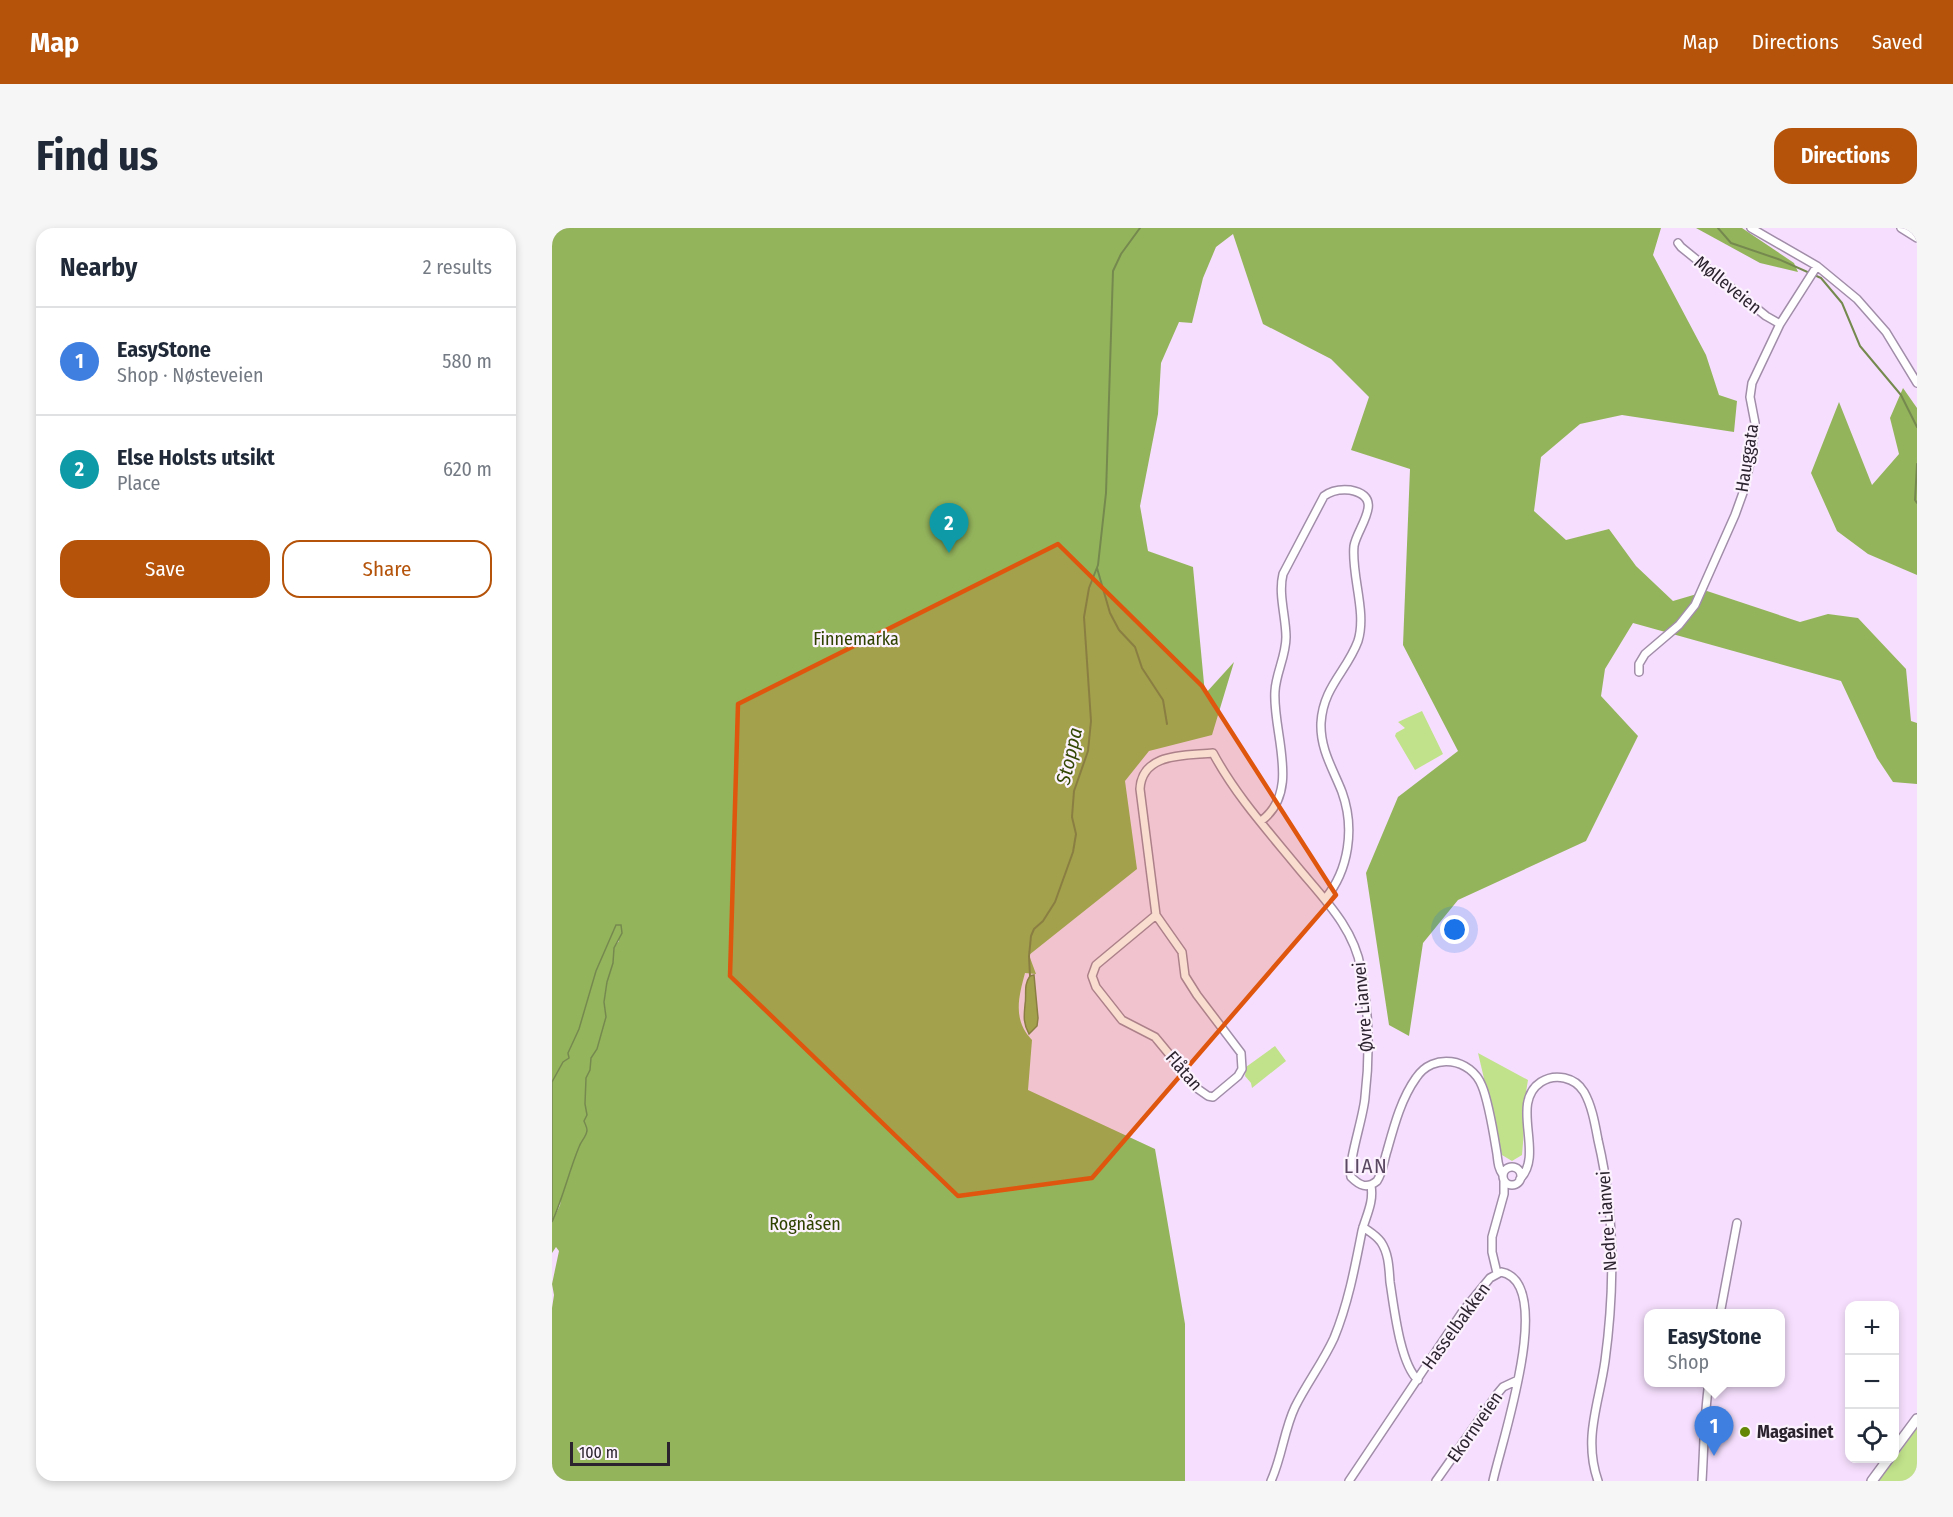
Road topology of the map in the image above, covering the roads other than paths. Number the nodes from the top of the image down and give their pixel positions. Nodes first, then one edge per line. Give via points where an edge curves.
1 (1751, 228) edge
2 (1901, 228) edge
3 (1917, 238) edge
4 (1678, 243) dead end
5 (1814, 270) junction
6 (1780, 324) junction
7 (1917, 383) edge
8 (1639, 672) dead end
9 (1213, 753) joint
10 (1261, 821) junction
11 (1325, 899) junction
12 (1156, 915) junction
13 (1497, 1153) junction
14 (1529, 1158) junction
15 (1514, 1168) junction
16 (1504, 1178) junction
17 (1517, 1182) junction
18 (1371, 1186) junction
19 (1504, 1194) junction
20 (1737, 1223) dead end
21 (1363, 1227) junction
22 (1497, 1273) junction
23 (1721, 1309) edge
24 (1418, 1380) junction
25 (1518, 1380) junction
26 (1708, 1387) edge
27 (1917, 1419) edge
28 (1899, 1443) edge
29 (1885, 1463) edge
30 (1271, 1481) edge
31 (1349, 1481) edge
32 (1436, 1481) edge
33 (1493, 1481) edge
34 (1598, 1481) edge
35 (1702, 1481) edge
36 (1872, 1481) edge

1 - 5 street
2 - 3 street
4 - 6 street, Mølleveien
5 - 6 street, Hauggata
5 - 7 street via 1841,284 1869,310
6 - 8 street, Hauggata via 1750,389 1755,423 1748,476 1737,508 1695,605 1679,625 1645,654
9 - 10 street, Øvre Lianvei via 1228,780
9 - 12 street, Flåtan via 1159,760 1143,775 1140,789
10 - 11 street, Øvre Lianvei
10 - 11 street via 1283,786 1275,690 1286,647 1283,574 1324,496 1338,489 1355,492 1366,500 1369,511 1354,546 1360,632 1326,698 1321,732 1325,754 1344,797 1350,845
11 - 18 street, Øvre Lianvei via 1352,938 1362,975 1368,1050 1366,1096 1350,1172 1357,1183
12 - 12 street, Flåtan via 1096,965 1094,982 1122,1020 1155,1037 1198,1089 1213,1097 1238,1076 1242,1069 1241,1053 1197,996 1185,976 1182,952
13 - 15 street
13 - 16 street
13 - 18 street via 1478,1077 1460,1064 1439,1061 1422,1071 1411,1086 1380,1177
14 - 15 street
14 - 17 street, Nedre Lianvei via 1528,1168
14 - 34 street, Nedre Lianvei via 1527,1112 1531,1093 1552,1078 1574,1081 1585,1094 1597,1135 1611,1228 1610,1319 1591,1436
15 - 16 street via 1505,1170
15 - 17 street via 1520,1173
16 - 17 street via 1508,1184
16 - 19 street
17 - 19 street
18 - 21 street via 1372,1198
19 - 22 street via 1492,1237
20 - 23 street
21 - 24 street via 1376,1236 1386,1253 1405,1359
21 - 30 street via 1336,1331 1295,1407
22 - 24 street, Hasselbakken via 1463,1311
22 - 25 street, Hasselbakken via 1513,1276 1523,1294 1524,1344
24 - 31 street, Hasselbakken
25 - 32 street, Ekornveien via 1498,1393
25 - 33 street, Hasselbakken
26 - 35 street
27 - 28 main road
29 - 36 main road

